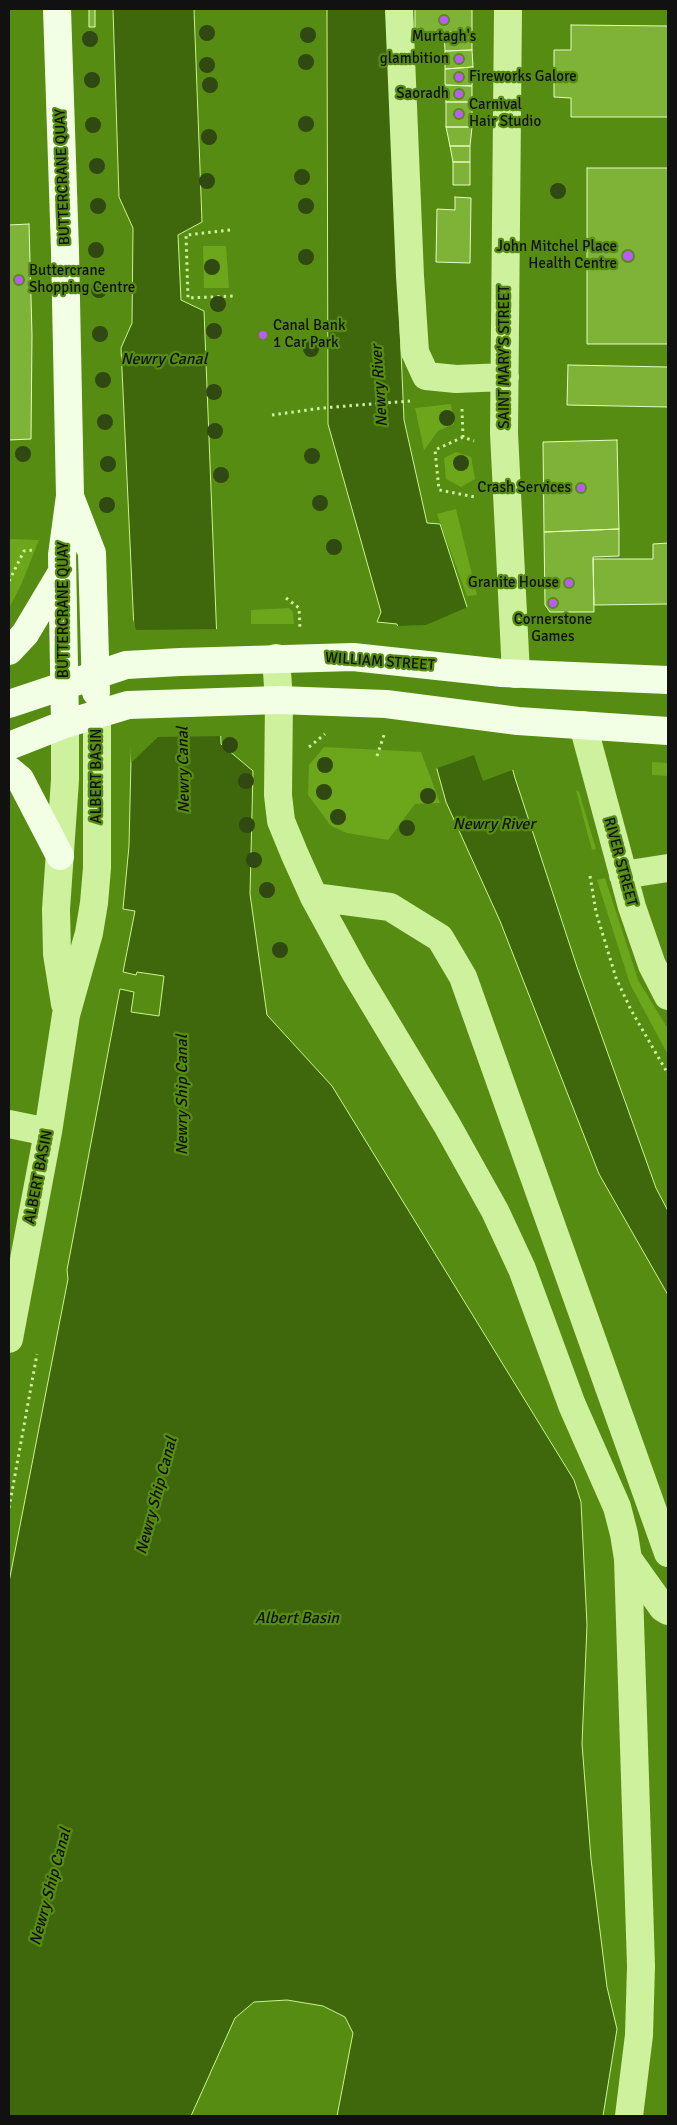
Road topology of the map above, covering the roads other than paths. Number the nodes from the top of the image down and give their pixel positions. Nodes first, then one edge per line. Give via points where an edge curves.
1 (57, 9) edge
2 (399, 9) edge
3 (508, 9) edge
4 (505, 378) junction
5 (70, 496) junction
6 (62, 572) junction
7 (9, 651) edge
8 (276, 658) junction
9 (668, 672) edge
10 (509, 674) junction
11 (96, 675) junction
12 (641, 680) junction
13 (668, 680) edge
14 (64, 686) junction
15 (279, 700) junction
16 (9, 704) edge
17 (96, 713) junction
18 (65, 724) junction
19 (583, 725) junction
20 (668, 731) edge
21 (9, 746) edge
22 (9, 770) edge
23 (60, 856) junction
24 (668, 868) edge
25 (624, 875) junction
26 (314, 896) junction
27 (668, 996) edge
28 (66, 1015) junction
29 (9, 1124) edge
30 (48, 1132) junction
31 (9, 1339) edge
32 (668, 1553) edge
33 (628, 1559) junction
34 (668, 1611) edge
35 (629, 2116) edge

1 - 5 main road, BUTTERCRANE QUAY via 66,251
2 - 4 street via 415,352 426,376
3 - 4 street, SAINT MARY'S STREET
4 - 10 street, SAINT MARY'S STREET
5 - 6 main road, BUTTERCRANE QUAY
5 - 11 main road, BUTTERCRANE QUAY via 92,553
6 - 7 main road via 24,634
6 - 14 main road, BUTTERCRANE QUAY
8 - 10 main road, WILLIAM STREET via 353,657
8 - 11 main road, WILLIAM STREET via 126,665
8 - 15 street
9 - 12 street
10 - 12 main road, WILLIAM STREET
11 - 14 main road, WILLIAM STREET
11 - 17 main road, BUTTERCRANE QUAY
12 - 13 main road, WILLIAM STREET
14 - 16 main road, WILLIAM STREET
14 - 18 main road, BUTTERCRANE QUAY
15 - 17 main road via 128,705
15 - 19 main road via 386,704 518,721
15 - 26 street via 278,795 282,821
17 - 18 main road
17 - 28 street, ALBERT BASIN via 98,868 89,933
18 - 21 main road
18 - 23 street, ALBERT BASIN
19 - 20 main road
19 - 25 street, RIVER STREET
22 - 23 main road via 20,779
23 - 28 street, ALBERT BASIN via 57,954
24 - 25 street
25 - 27 street, RIVER STREET via 652,965
26 - 32 street via 390,907 440,938 462,977
26 - 33 street via 495,1211 522,1269 572,1405 617,1507
28 - 30 street, ALBERT BASIN
29 - 30 street
30 - 31 street, ALBERT BASIN
33 - 34 street
33 - 35 street via 641,1966 639,2036

